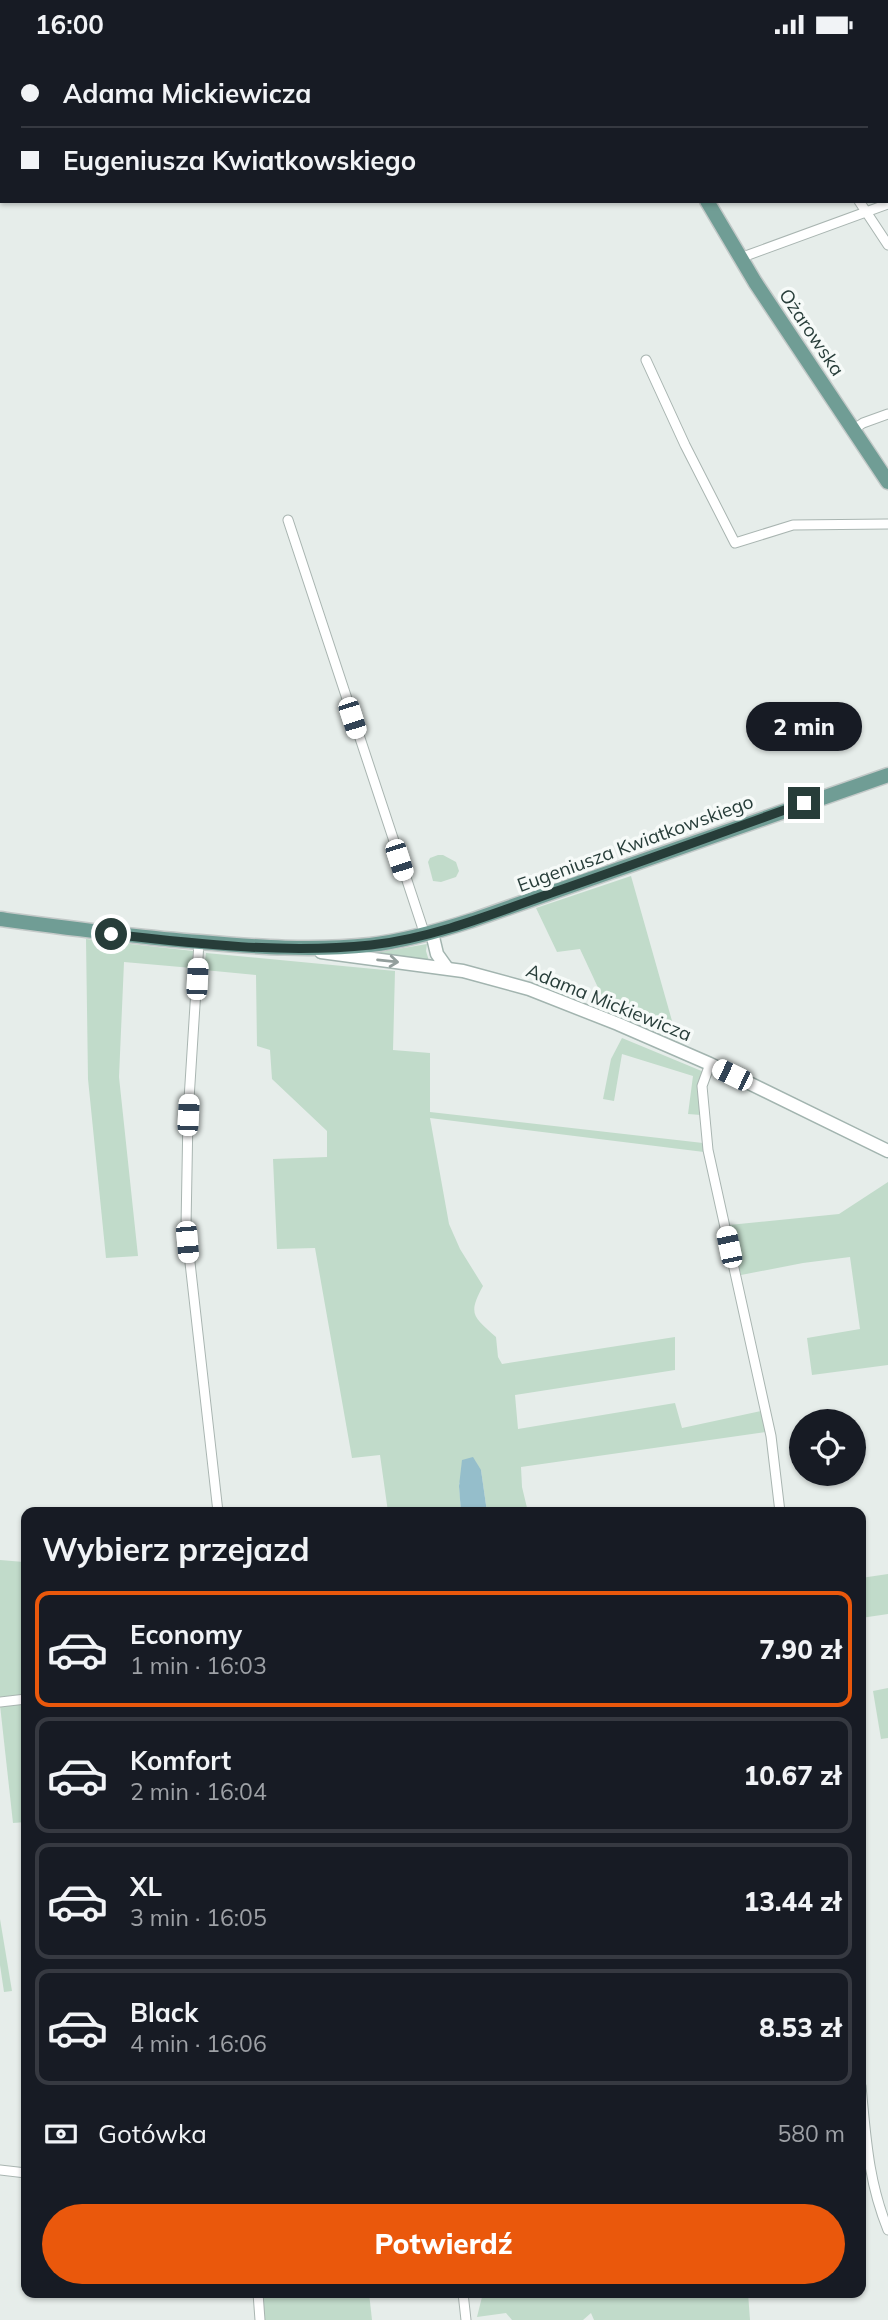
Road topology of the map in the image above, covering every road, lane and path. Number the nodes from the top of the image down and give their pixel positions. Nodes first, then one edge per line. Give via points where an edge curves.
1 (708, 203) edge
2 (860, 203) edge
3 (888, 204) edge
4 (865, 212) junction
5 (888, 245) edge
6 (740, 258) junction
7 (646, 360) dead end
8 (888, 414) edge
9 (854, 429) junction
10 (888, 482) edge
11 (288, 520) dead end
12 (888, 524) edge
13 (888, 775) edge
14 (0, 919) edge
15 (428, 934) junction
16 (199, 942) junction
17 (296, 949) junction
18 (447, 968) junction
19 (710, 1064) junction
20 (888, 1151) edge
21 (217, 1507) edge
22 (779, 1507) edge
23 (21, 1700) edge
24 (0, 1702) edge
25 (866, 2142) edge
26 (0, 2170) edge
27 (21, 2172) edge
28 (888, 2229) edge
29 (258, 2298) edge
30 (464, 2298) edge
31 (260, 2320) edge
32 (466, 2320) edge

1 - 6 main road, Ożarowska
2 - 4 street
3 - 4 street
4 - 5 street
4 - 6 street
6 - 9 main road, Ożarowska
7 - 12 street via 736,543 793,525
8 - 9 street
9 - 10 main road, Ożarowska
11 - 15 street
13 - 15 main road, Eugeniusza Kwiatkowskiego
14 - 16 main road, Adama Mickiewicza
15 - 17 main road, Adama Mickiewicza via 372,945
15 - 18 street
16 - 17 main road, Adama Mickiewicza
16 - 21 street via 186,1227
17 -> 18 street, Adama Mickiewicza
18 - 19 street, Adama Mickiewicza via 545,995
19 - 20 street, Adama Mickiewicza
19 - 22 street via 702,1086 708,1150 771,1436
23 - 24 street
25 - 28 street via 873,2189
26 - 27 street
29 - 31 street
30 - 32 street

